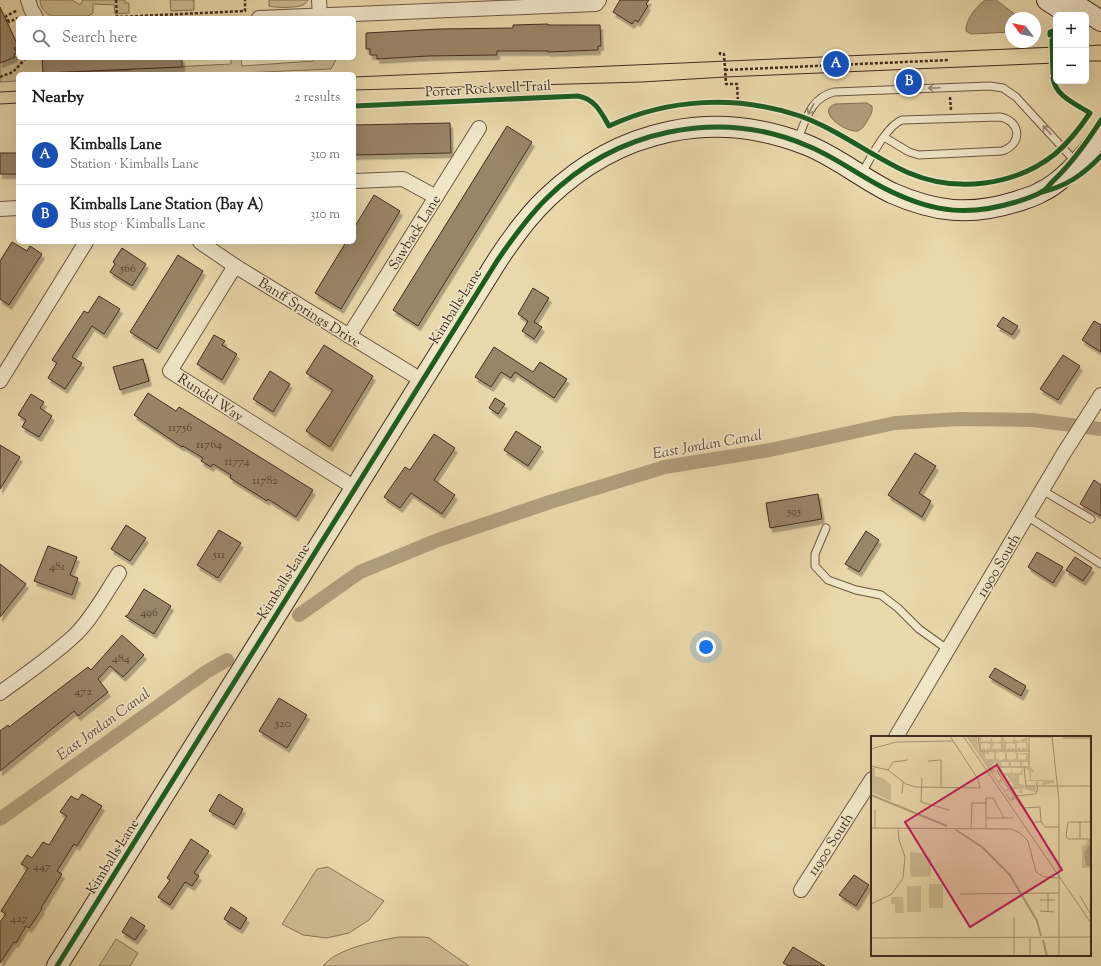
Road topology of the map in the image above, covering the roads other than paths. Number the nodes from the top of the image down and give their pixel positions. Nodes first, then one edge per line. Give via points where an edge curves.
1 (319, 0) edge
2 (598, 0) edge
3 (1047, 0) edge
4 (1068, 0) edge
5 (449, 5) edge
6 (1065, 12) edge
7 (320, 16) joint
8 (1101, 21) edge
9 (1089, 27) edge
10 (1101, 35) edge
11 (1101, 120) edge
12 (479, 128) dead end
13 (1101, 134) edge
14 (884, 137) junction
15 (797, 141) junction
16 (1101, 156) edge
17 (1073, 159) junction
18 (861, 174) junction
19 (356, 181) edge
20 (1042, 192) junction
21 (436, 197) junction
22 (16, 208) edge
23 (0, 209) edge
24 (85, 244) edge
25 (203, 244) edge
26 (235, 266) junction
27 (349, 336) junction
28 (0, 381) edge
29 (423, 381) junction
30 (1101, 395) edge
31 (355, 488) junction
32 (1042, 490) junction
33 (1027, 516) junction
34 (1091, 520) dead end
35 (826, 528) dead end
36 (1101, 564) edge
37 (119, 573) dead end
38 (947, 649) junction
39 (0, 693) edge
40 (897, 736) edge
41 (871, 781) edge
42 (801, 890) dead end
43 (57, 966) edge

1 - 7 street
2 - 5 street via 596,4
3 - 6 street
4 - 8 street
5 - 7 street
9 - 10 street
11 - 17 street, Kimballs Lane
12 - 21 street, Sawback Lane
13 - 20 street, Kimballs Lane via 1074,166
14 - 14 lane via 893,124 902,120 1000,117 1011,121 1016,131 1015,141 1008,149 1002,151 919,155
14 - 18 lane
17 -> 15 lane via 1016,97 1003,88 990,86 829,93 812,107
15 - 18 street, Kimballs Lane
15 - 29 street, Kimballs Lane via 736,128 685,129 658,134 625,145 595,161 547,198 522,227 497,261
16 - 20 street via 1071,182
17 - 20 street, Kimballs Lane
18 - 20 street, Kimballs Lane via 908,199 954,211 993,208
19 - 21 street via 404,179
21 - 27 street, Sawback Lane
22 - 23 street
24 - 28 street
25 - 26 street, Banff Springs Drive
26 - 27 street, Banff Springs Drive
26 - 31 street, Rundel Way via 170,371
27 - 29 street, Banff Springs Drive
29 - 31 street, Kimballs Lane
30 - 32 street, 11900 South
31 - 43 street, Kimballs Lane
32 - 33 street, 11900 South
32 - 34 lane
33 - 36 lane
33 - 38 street, 11900 South
35 - 38 lane via 815,554 815,566 828,580 881,595 919,629
37 - 39 street via 76,633
38 - 40 street, 11900 South
41 - 42 street, 11900 South

